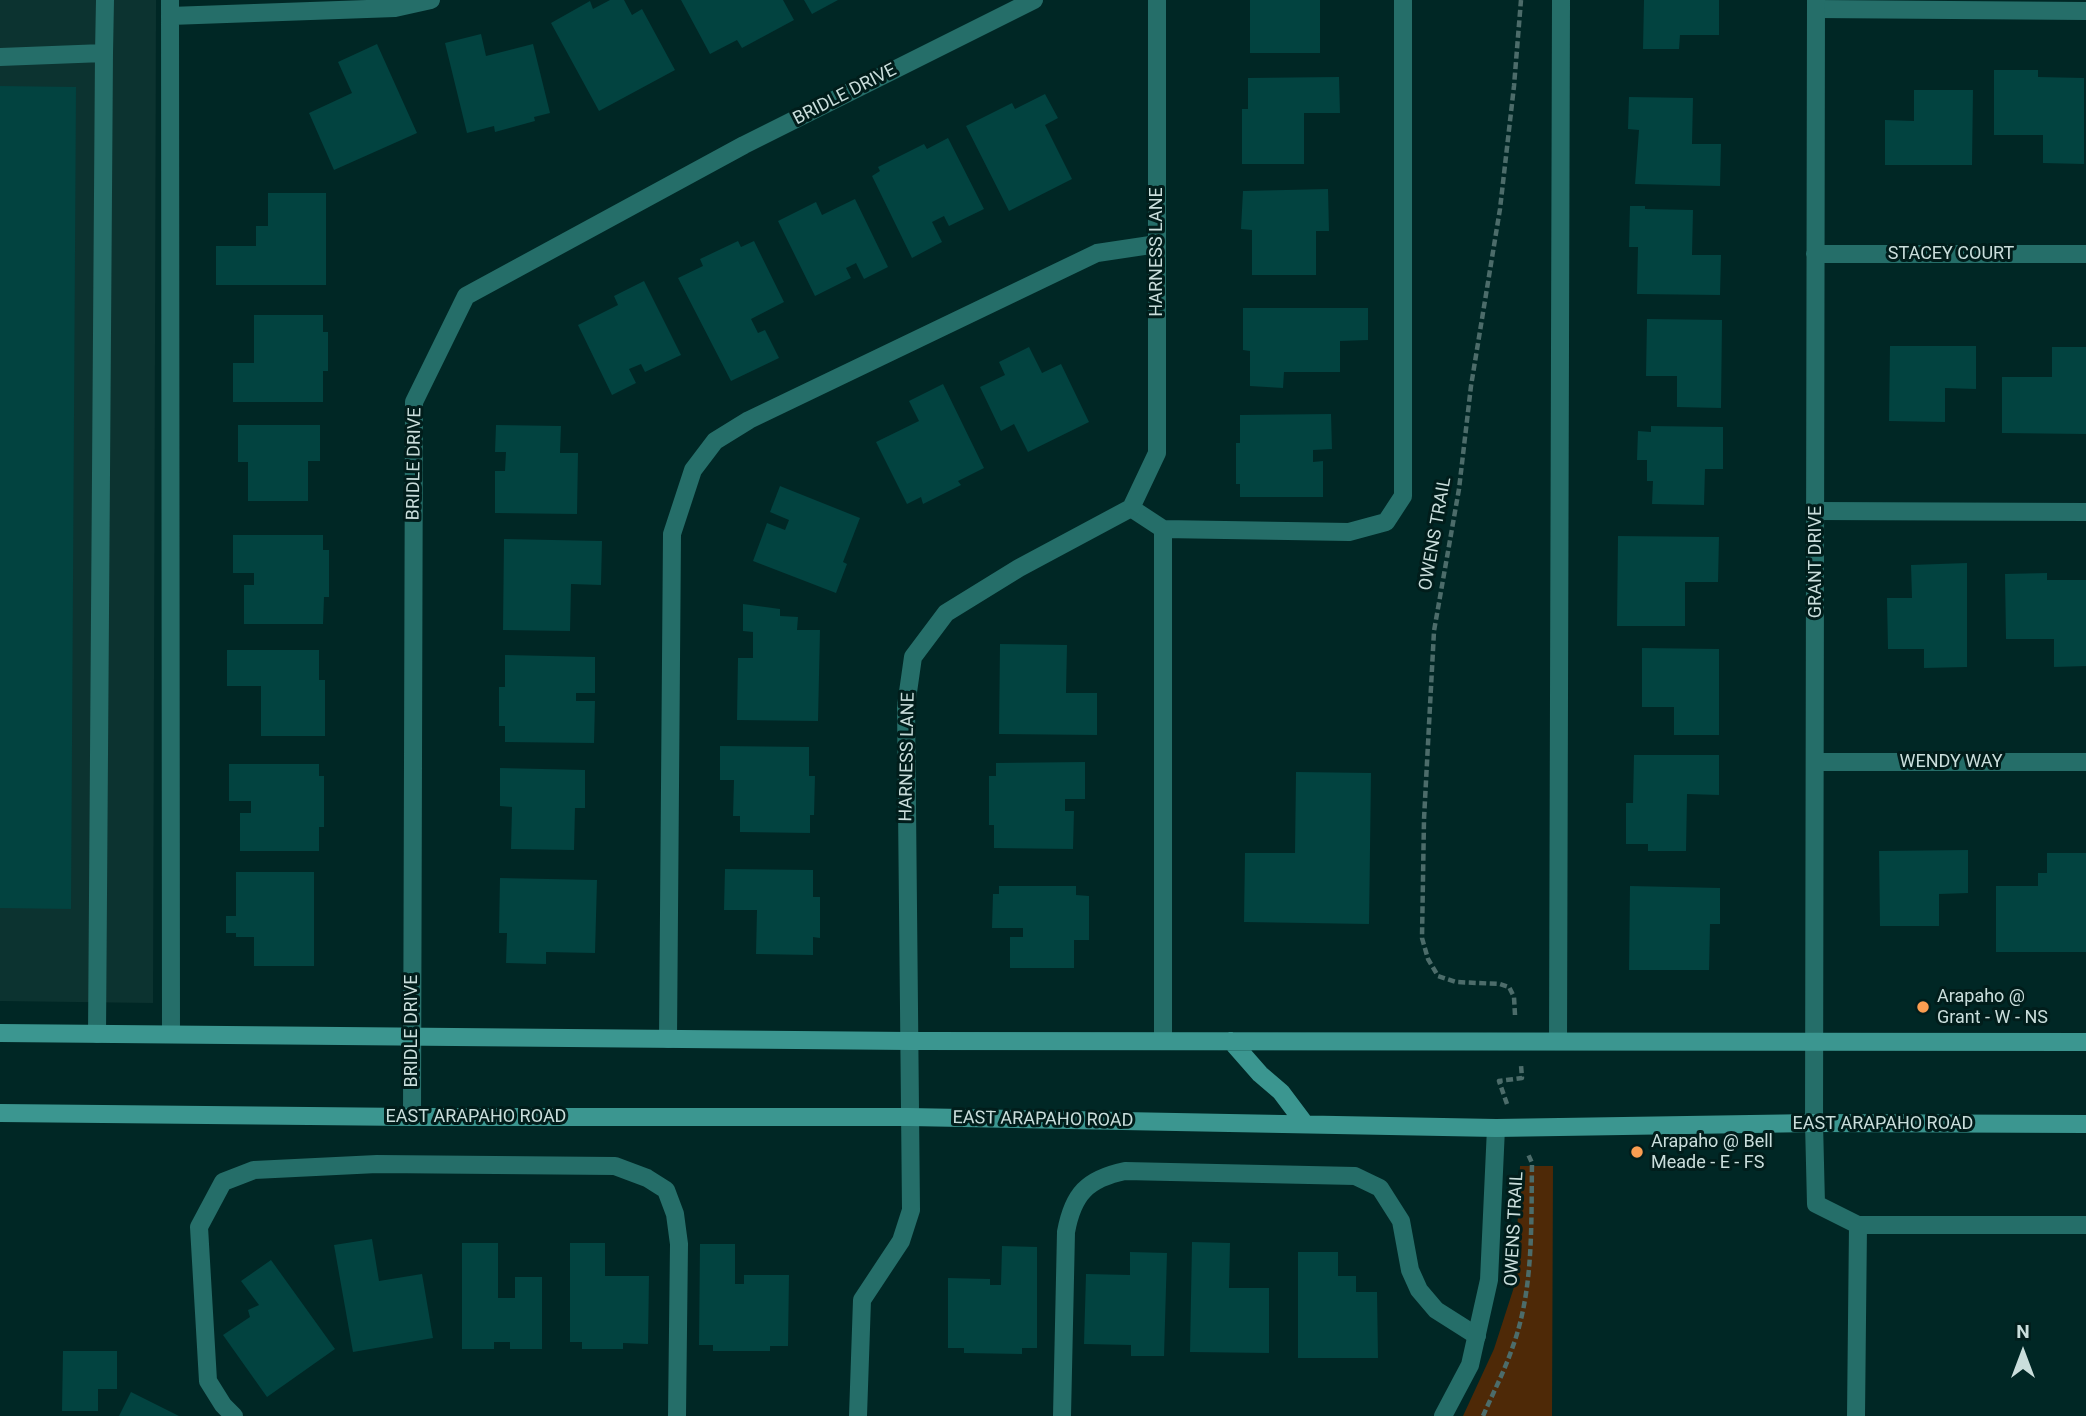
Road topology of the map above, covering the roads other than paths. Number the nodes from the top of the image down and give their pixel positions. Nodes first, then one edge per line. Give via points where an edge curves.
1 (105, 0) edge
2 (431, 0) edge
3 (1034, 0) edge
4 (1157, 0) edge
5 (1403, 0) edge
6 (1561, 0) edge
7 (1816, 4) edge
8 (170, 8) edge
9 (2086, 11) edge
10 (104, 53) junction
11 (0, 57) edge
12 (1157, 244) junction
13 (1815, 254) junction
14 (2086, 254) edge
15 (1131, 508) junction
16 (1816, 511) junction
17 (2086, 512) edge
18 (1163, 529) junction
19 (1816, 762) junction
20 (2086, 762) edge
21 (0, 1033) edge
22 (97, 1034) junction
23 (171, 1034) junction
24 (412, 1037) junction
25 (668, 1039) junction
26 (909, 1041) junction
27 (1163, 1041) junction
28 (1231, 1041) junction
29 (1559, 1041) junction
30 (1814, 1041) junction
31 (2086, 1042) edge
32 (0, 1112) edge
33 (412, 1117) junction
34 (909, 1117) junction
35 (1814, 1123) junction
36 (1306, 1124) junction
37 (2086, 1124) edge
38 (1496, 1128) junction
39 (1858, 1226) junction
40 (2086, 1226) edge
41 (1477, 1336) junction
42 (234, 1416) edge
43 (677, 1416) edge
44 (858, 1416) edge
45 (1062, 1416) edge
46 (1443, 1416) edge
47 (1857, 1416) edge

1 - 10 street
2 - 8 street via 395,8
3 - 24 street, BRIDLE DRIVE via 744,145 466,296 414,402
4 - 12 street, HARNESS LANE
5 - 18 street via 1403,496 1386,522 1349,531
6 - 29 street
7 - 9 street
7 - 13 street, GRANT DRIVE
8 - 23 street
10 - 11 street
10 - 22 street
12 - 15 street, HARNESS LANE via 1157,453
12 - 25 street via 1097,253 761,414 715,441 693,470 672,534
13 - 14 street, STACEY COURT
13 - 16 street, GRANT DRIVE
15 - 18 street
15 - 26 street, HARNESS LANE via 946,612 913,657 906,706
16 - 17 street
16 - 19 street, GRANT DRIVE
18 - 27 street
19 - 20 street, WENDY WAY
19 - 30 street, GRANT DRIVE
21 - 22 main road
22 - 23 main road
23 - 24 main road
24 - 25 main road
24 - 33 street, BRIDLE DRIVE
25 - 26 main road
26 - 27 main road
26 - 34 street, HARNESS LANE
27 - 28 main road
28 - 29 main road
28 - 36 main road
29 - 30 main road
30 - 31 main road
30 - 35 street, GRANT DRIVE
32 - 33 main road, EAST ARAPAHO ROAD
33 - 34 main road, EAST ARAPAHO ROAD
34 - 36 main road, EAST ARAPAHO ROAD
34 - 44 street, HARNESS LANE via 911,1210 901,1241 862,1300
35 - 37 main road, EAST ARAPAHO ROAD
35 - 38 main road, EAST ARAPAHO ROAD
35 - 39 street, GRANT DRIVE via 1816,1204
36 - 38 main road, EAST ARAPAHO ROAD
38 - 41 street via 1489,1280
39 - 40 street
39 - 47 street
41 - 45 street via 1436,1310 1419,1290 1410,1270 1401,1222 1380,1188 1355,1176 1125,1171 1092,1182 1070,1212
41 - 46 street via 1470,1365
42 - 43 street via 208,1381 199,1227 213,1198 223,1181 254,1170 377,1164 615,1166 666,1190 679,1244

